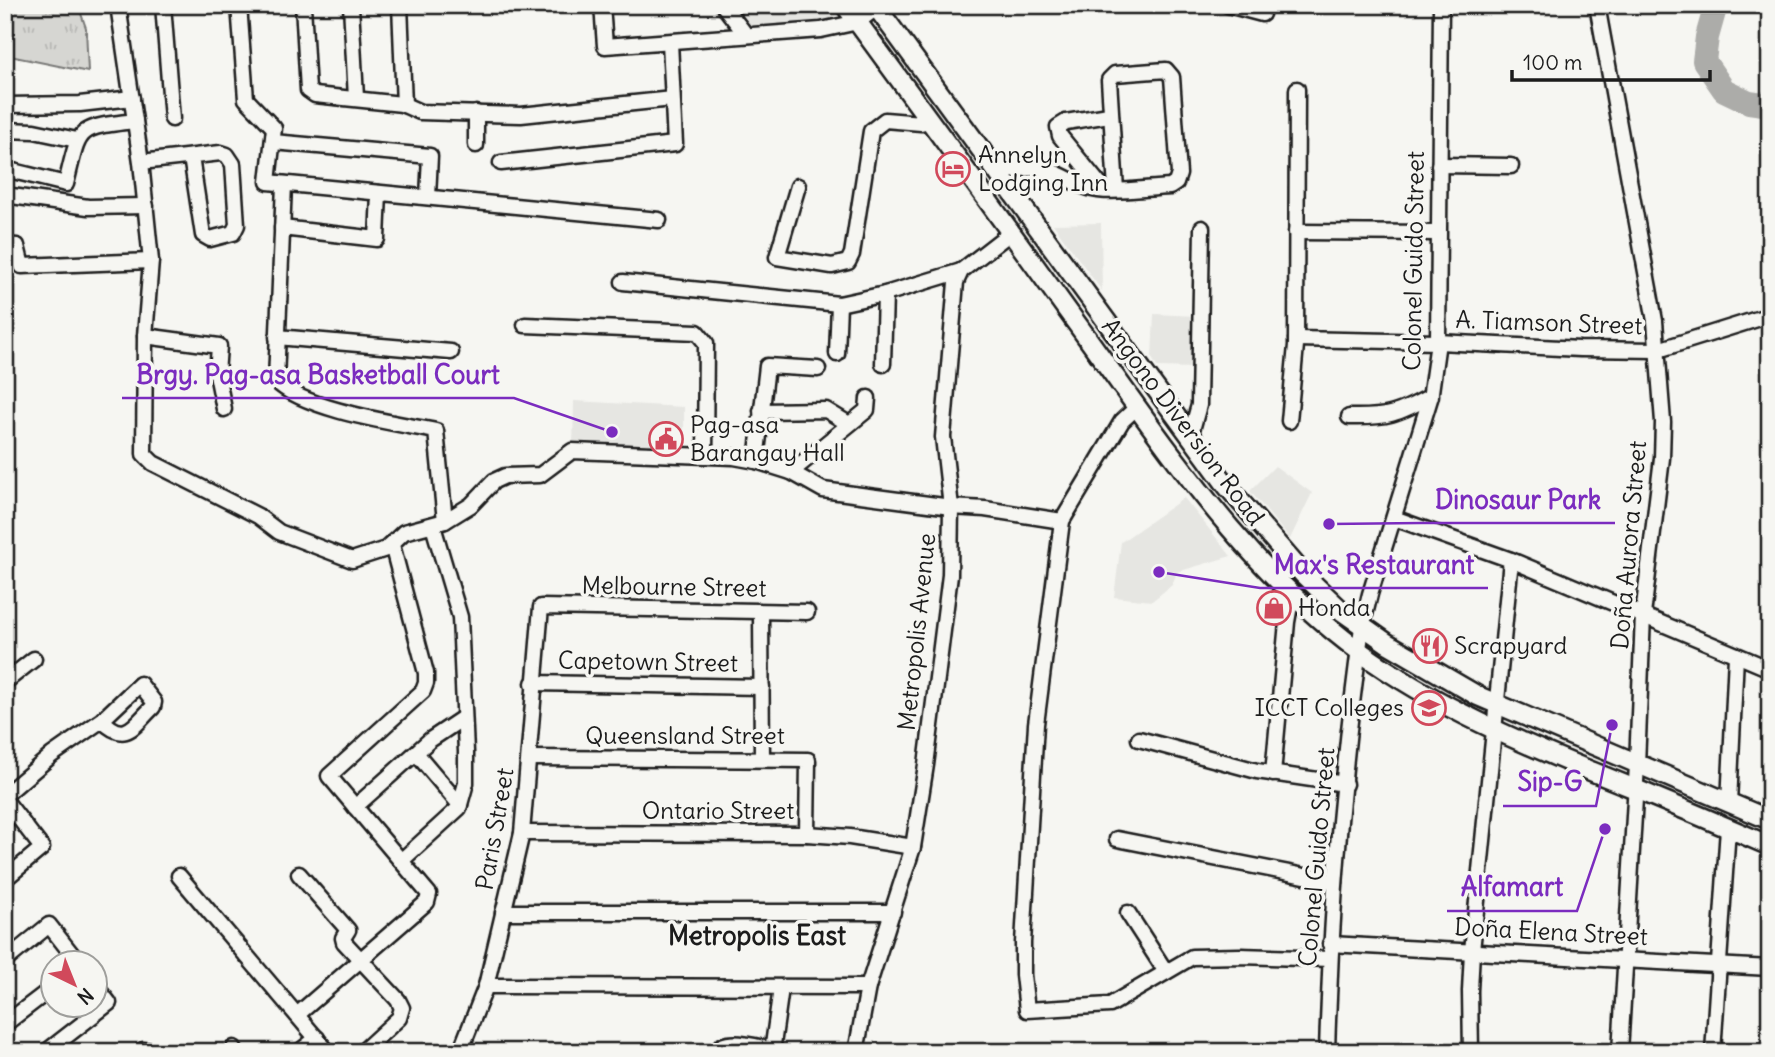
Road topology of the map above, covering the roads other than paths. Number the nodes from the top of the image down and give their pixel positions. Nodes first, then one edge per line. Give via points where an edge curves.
1 (118, 5) edge
2 (163, 5) edge
3 (239, 5) edge
4 (303, 5) edge
5 (351, 5) edge
6 (400, 5) edge
7 (602, 5) edge
8 (723, 5) edge
9 (845, 5) edge
10 (1228, 5) edge
11 (1441, 5) edge
12 (1597, 5) edge
13 (878, 6) edge
14 (1262, 14) dead end
15 (858, 22) junction
16 (746, 35) junction
17 (670, 42) junction
18 (1297, 89) dead end
19 (132, 98) junction
20 (356, 98) junction
21 (672, 99) junction
22 (5, 105) edge
23 (404, 105) junction
24 (476, 113) junction
25 (1109, 115) junction
26 (172, 118) dead end
27 (958, 119) junction
28 (135, 121) junction
29 (934, 127) junction
30 (5, 130) edge
31 (77, 140) junction
32 (273, 142) junction
33 (476, 145) dead end
34 (191, 157) junction
35 (141, 162) junction
36 (501, 163) dead end
37 (1439, 165) junction
38 (1511, 166) dead end
39 (5, 169) edge
40 (997, 173) junction
41 (284, 184) junction
42 (799, 186) dead end
43 (1110, 190) junction
44 (379, 193) junction
45 (5, 195) edge
46 (428, 197) junction
47 (146, 206) junction
48 (659, 220) dead end
49 (282, 228) junction
50 (1202, 228) dead end
51 (1296, 232) junction
52 (1010, 233) junction
53 (1438, 233) junction
54 (5, 245) edge
55 (151, 261) junction
56 (961, 271) junction
57 (623, 282) dead end
58 (885, 293) junction
59 (839, 304) junction
60 (1100, 313) junction
61 (1770, 315) edge
62 (525, 325) dead end
63 (1080, 328) junction
64 (145, 336) junction
65 (278, 337) junction
66 (1296, 339) junction
67 (1438, 342) junction
68 (1658, 349) junction
69 (451, 352) dead end
70 (838, 354) dead end
71 (883, 364) dead end
72 (818, 369) dead end
73 (1431, 396) junction
74 (868, 398) dead end
75 (1137, 407) junction
76 (224, 409) dead end
77 (761, 411) junction
78 (1349, 416) dead end
79 (1289, 421) dead end
80 (849, 424) junction
81 (1190, 437) junction
82 (705, 456) junction
83 (756, 461) junction
84 (791, 472) junction
85 (951, 507) junction
86 (1394, 518) junction
87 (1062, 521) junction
88 (439, 523) junction
89 (392, 545) junction
90 (1511, 560) junction
91 (1292, 594) junction
92 (541, 607) joint
93 (761, 612) junction
94 (807, 612) dead end
95 (1643, 615) junction
96 (1362, 627) junction
97 (1359, 651) junction
98 (1736, 656) junction
99 (34, 660) dead end
100 (1770, 669) edge
101 (5, 682) edge
102 (533, 683) junction
103 (762, 687) junction
104 (1497, 705) junction
105 (463, 718) junction
106 (102, 720) dead end
107 (1495, 731) junction
108 (1139, 739) dead end
109 (416, 753) junction
110 (530, 758) junction
111 (762, 759) junction
112 (1637, 765) junction
113 (1273, 774) junction
114 (1345, 785) junction
115 (1635, 789) junction
116 (5, 795) edge
117 (5, 800) edge
118 (1729, 803) junction
119 (460, 805) junction
120 (355, 807) junction
121 (1770, 820) edge
122 (1727, 828) junction
123 (522, 832) junction
124 (807, 834) junction
125 (1117, 839) dead end
126 (1770, 846) edge
127 (913, 847) junction
128 (401, 861) junction
129 (299, 874) dead end
130 (179, 876) dead end
131 (5, 879) edge
132 (1335, 882) junction
133 (503, 912) junction
134 (894, 912) junction
135 (1128, 913) dead end
136 (1330, 944) junction
137 (67, 948) edge
138 (1472, 951) junction
139 (361, 959) junction
140 (1625, 959) junction
141 (1329, 960) junction
142 (5, 961) edge
143 (1718, 964) junction
144 (1770, 968) edge
145 (1166, 972) junction
146 (486, 986) junction
147 (868, 987) junction
148 (781, 988) junction
149 (38, 999) edge
150 (297, 1015) junction
151 (90, 1018) edge
152 (5, 1024) edge
153 (317, 1038) junction
154 (772, 1051) edge
155 (46, 1052) edge
156 (141, 1052) edge
157 (157, 1052) edge
158 (299, 1052) edge
159 (328, 1052) edge
160 (362, 1052) edge
161 (460, 1052) edge
162 (715, 1052) edge
163 (856, 1052) edge
164 (1328, 1052) edge
165 (1471, 1052) edge
166 (1620, 1052) edge
167 (1713, 1052) edge

1 - 19 street
2 - 26 street
3 - 32 street via 246,99 274,128
4 - 20 street via 308,90 315,95
5 - 20 street
6 - 23 street
7 - 17 street via 605,46
8 - 16 street
9 - 15 main road, Angono Diversion Road
10 - 14 street
11 - 37 street, Colonel Guido Street
12 - 68 street, Doña Aurora Street
13 - 15 street
13 - 27 main road, Angono Diversion Road
15 - 16 street via 803,32
15 - 29 main road, Angono Diversion Road
16 - 17 street
17 - 21 street
18 - 51 street
19 - 22 street
19 - 28 street
20 - 23 street
21 - 24 street via 521,115
21 - 36 street via 675,144
23 - 24 street via 420,112
24 - 33 street
25 - 43 street
25 - 43 street via 1058,127 1060,136
25 - 43 street via 1111,76 1162,69 1170,72 1178,180 1170,187
27 - 29 main road
27 - 40 main road, Angono Diversion Road
28 - 31 street via 93,126
28 - 35 street
29 - 42 street via 885,120 871,131 849,262 832,266 778,257
29 - 52 main road, Angono Diversion Road
30 - 31 street
31 - 39 street via 66,184
32 - 41 street via 268,182
32 - 46 street via 430,156
34 - 34 street via 221,153 232,160 237,225 233,233 210,239 203,234
34 - 35 street
35 - 47 street
37 - 38 street
37 - 53 street, Colonel Guido Street
40 - 43 street via 1043,169 1086,187
40 - 60 main road, Angono Diversion Road
41 - 44 street
41 - 49 street
44 - 46 street
44 - 49 street via 377,239
45 - 47 street via 88,207
46 - 48 street
47 - 55 street
49 - 65 street
50 - 81 street via 1199,405
51 - 53 street
51 - 66 street
52 - 56 street
52 - 63 main road, Angono Diversion Road
53 - 67 street, Colonel Guido Street
54 - 55 street via 18,246 22,265
55 - 64 street
56 - 58 street
56 - 85 street, Metropolis Avenue via 956,282 943,437
57 - 59 street
58 - 59 street
58 - 71 street
59 - 70 street
60 - 63 main road
60 - 81 main road, Angono Diversion Road
61 - 68 street, A. Tiamson Street
62 - 82 street via 696,332 706,343
63 - 75 main road, Angono Diversion Road
64 - 76 street via 219,346 217,374
64 - 89 street via 142,446 153,463 258,516 279,532 352,560
65 - 69 street
65 - 88 street via 276,381 286,391 349,414 436,431
66 - 67 street, A. Tiamson Street
66 - 79 street
67 - 68 street, A. Tiamson Street
67 - 73 street, Colonel Guido Street
68 - 95 street, Doña Aurora Street via 1662,446
72 - 77 street via 767,366
73 - 78 street via 1396,414
73 - 86 street, Colonel Guido Street
74 - 80 street via 867,410
75 - 87 street via 1122,421
75 - 91 main road, Angono Diversion Road via 1222,517
77 - 80 street via 826,410
77 - 83 street
80 - 84 street
81 - 96 main road, Angono Diversion Road via 1262,529
82 - 83 street
82 - 88 street via 572,451 540,475 505,476 495,481 471,505
83 - 84 street
84 - 85 street via 824,490
85 - 87 street
85 - 127 street, Metropolis Avenue via 950,575
86 - 90 street
86 - 96 street, Colonel Guido Street
87 - 145 street via 1036,724 1023,943 1027,1010 1110,1005
88 - 89 street via 404,532
88 - 105 street via 460,617
89 - 120 street via 426,683 423,691 329,776
90 - 95 street
90 - 104 street
91 - 97 main road, Angono Diversion Road
91 - 113 street
92 - 93 street, Melbourne Street
92 - 102 street, Paris Street
93 - 94 street, Melbourne Street
93 - 103 street
95 - 98 street
95 - 112 street, Doña Aurora Street
96 - 97 street, Colonel Guido Street
96 - 104 main road, Angono Diversion Road
97 - 107 main road, Angono Diversion Road
97 - 114 street, Colonel Guido Street
98 - 100 street
98 - 118 street
99 - 101 street
102 - 103 street, Capetown Street
102 - 110 street, Paris Street
103 - 111 street
104 - 107 street
104 - 112 main road, Angono Diversion Road
105 - 109 street
105 - 119 street via 466,783
106 - 116 street
107 - 115 main road, Angono Diversion Road
107 - 138 street
108 - 113 street
109 - 119 street
109 - 120 street
110 - 111 street, Queensland Street
110 - 123 street, Paris Street
111 - 124 street, Queensland Street via 808,760
112 - 115 street, Doña Aurora Street
112 - 118 main road, Angono Diversion Road
113 - 114 street
114 - 132 street, Colonel Guido Street
115 - 122 main road, Angono Diversion Road
115 - 140 street, Doña Aurora Street
117 - 131 street via 42,848
118 - 121 main road, Angono Diversion Road
119 - 128 street
120 - 128 street
122 - 126 main road, Angono Diversion Road
122 - 143 street
123 - 124 street, Ontario Street
123 - 133 street, Paris Street
124 - 127 street, Ontario Street
125 - 132 street
127 - 134 street, Metropolis Avenue
128 - 139 street via 429,898
129 - 139 street via 348,929 344,942
130 - 150 street
132 - 136 street, Colonel Guido Street
133 - 134 street
133 - 146 street, Paris Street
134 - 147 street, Metropolis Avenue
135 - 145 street
136 - 138 street, Doña Elena Street
136 - 141 street, Colonel Guido Street
137 - 142 street via 49,925
138 - 140 street, Doña Elena Street
138 - 165 street
139 - 150 street
139 - 160 street via 402,1008 399,1018
140 - 143 street, Doña Elena Street
140 - 166 street, Doña Aurora Street
141 - 145 street via 1192,957
141 - 164 street, Colonel Guido Street
143 - 144 street, Doña Elena Street
143 - 167 street
146 - 148 street
146 - 161 street, Paris Street
147 - 148 street
147 - 163 street, Metropolis Avenue
148 - 154 street
149 - 152 street
150 - 153 street
151 - 155 street
153 - 158 street
153 - 159 street
154 - 162 street via 725,1042
156 - 157 street

